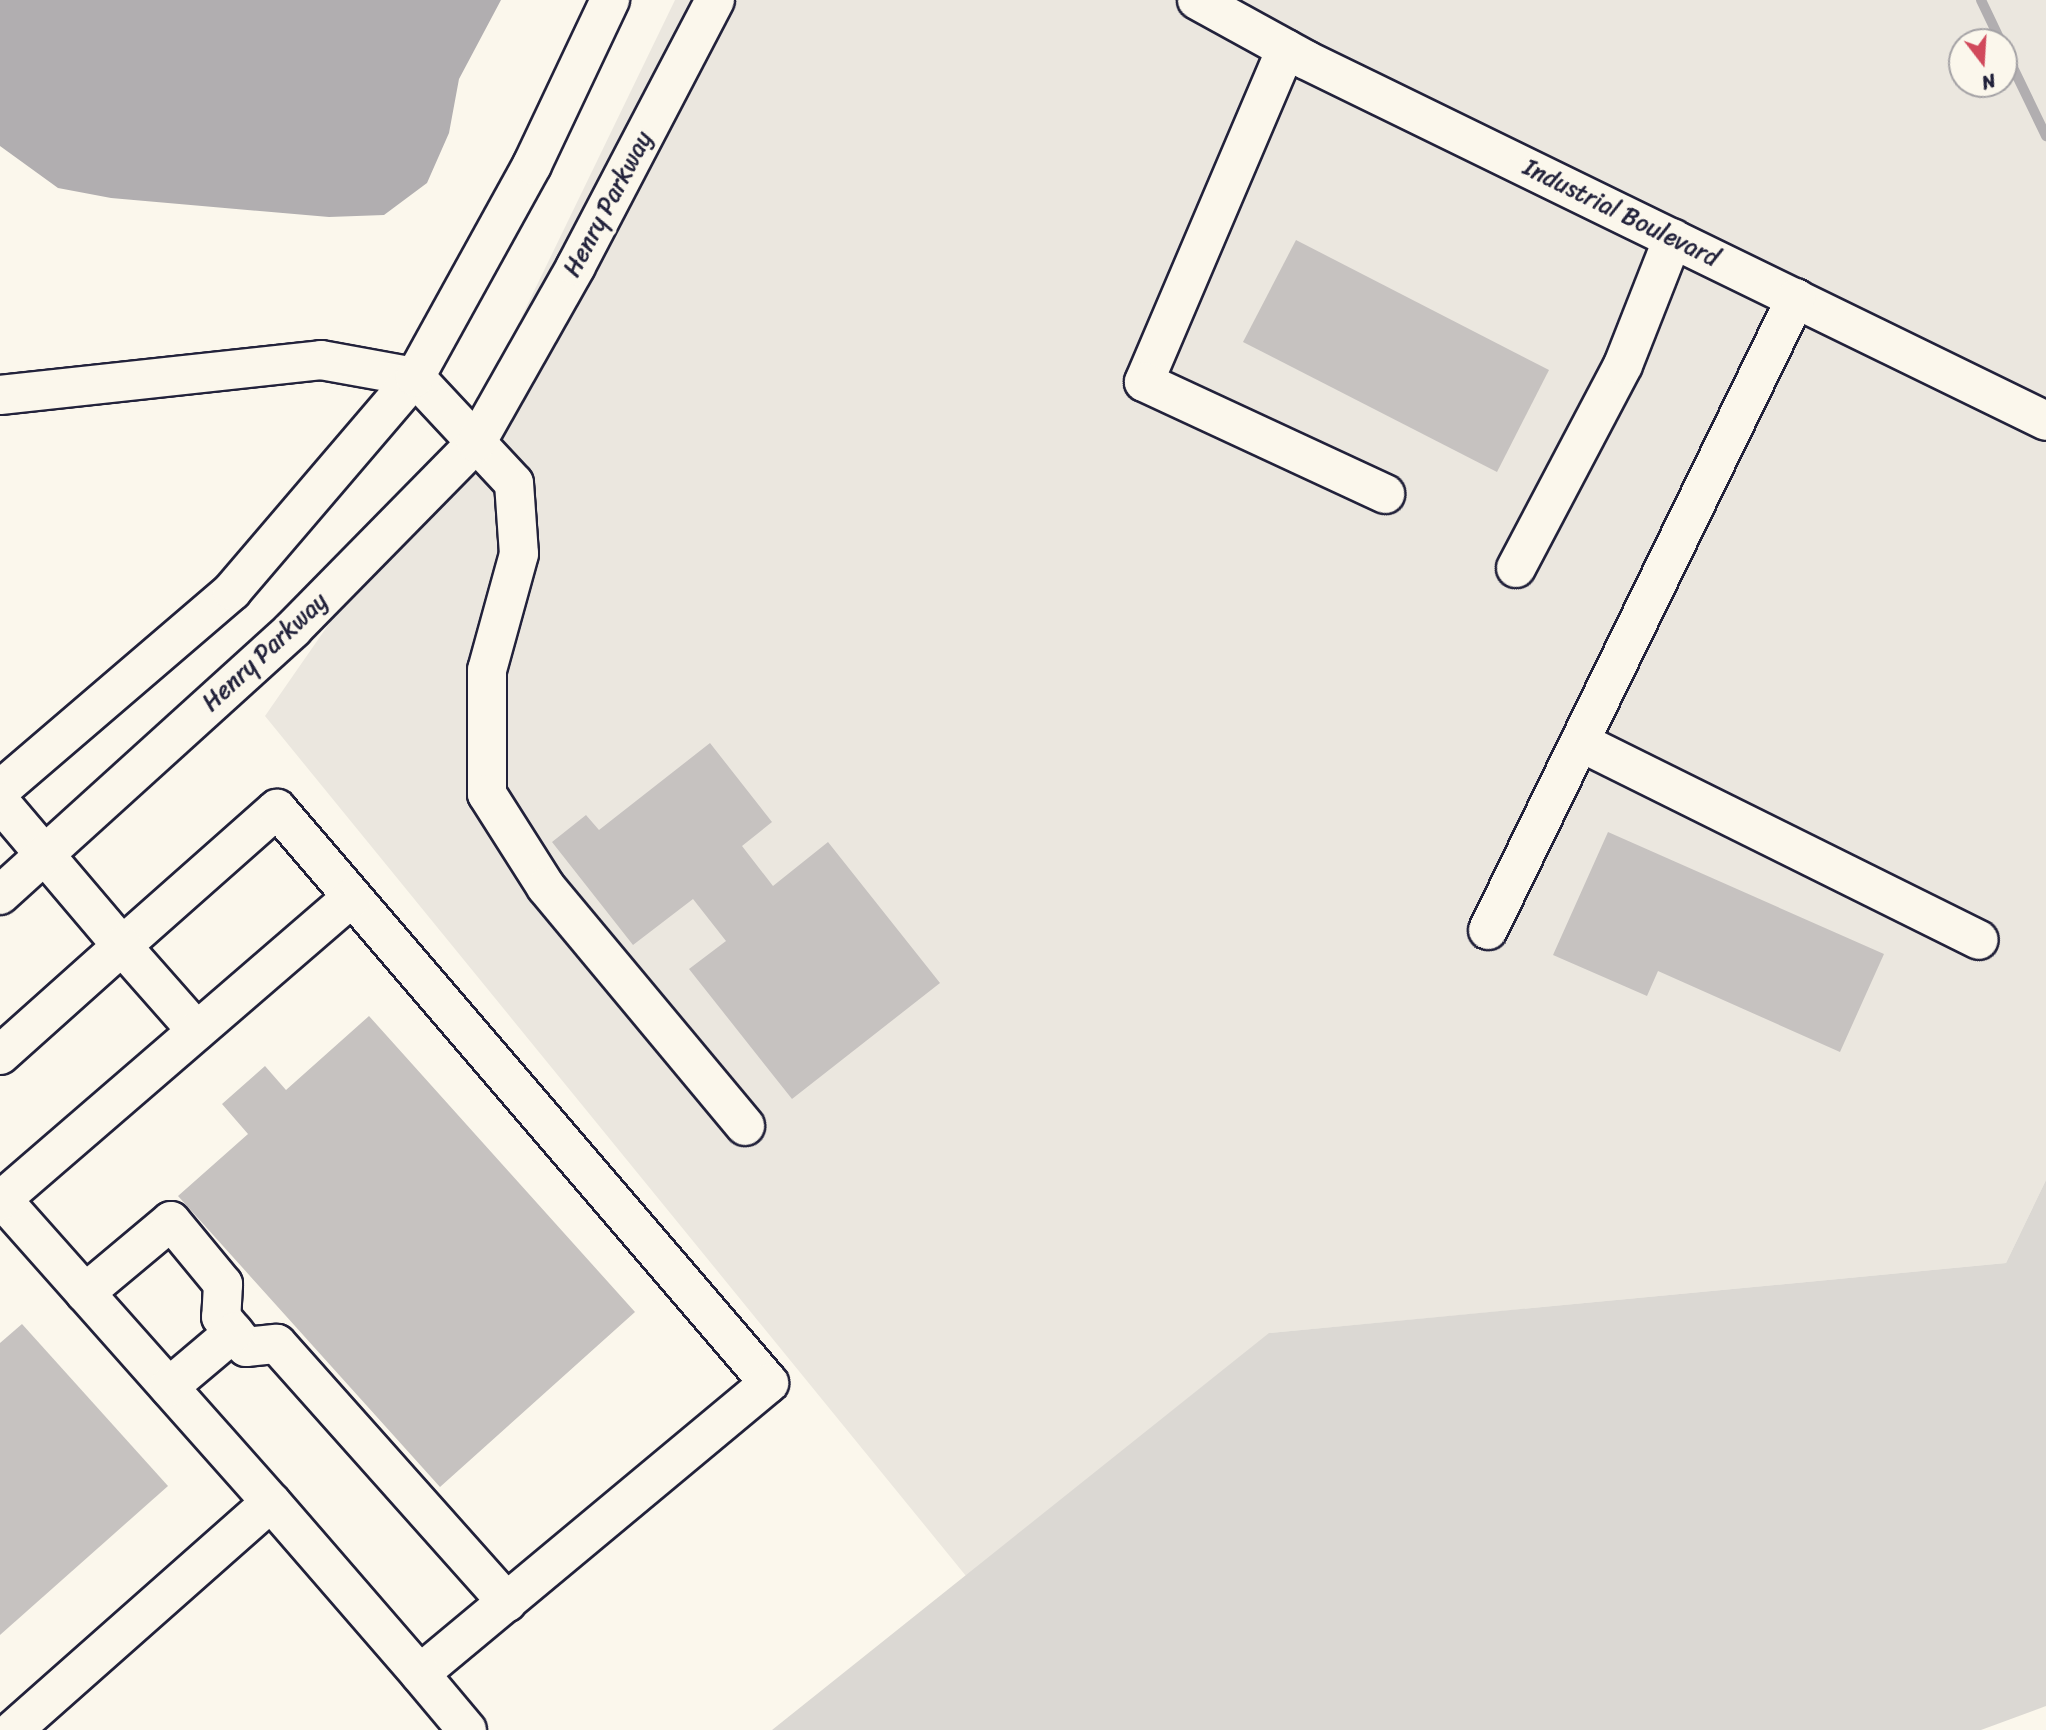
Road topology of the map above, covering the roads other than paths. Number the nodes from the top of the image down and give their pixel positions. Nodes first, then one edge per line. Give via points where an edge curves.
1 (610, 0) edge
2 (715, 0) edge
3 (1198, 0) edge
4 (1286, 49) junction
5 (1673, 238) junction
6 (1796, 298) junction
7 (415, 377) junction
8 (0, 396) edge
9 (2046, 421) edge
10 (475, 443) junction
11 (1385, 494) dead end
12 (1516, 568) dead end
13 (1580, 742) junction
14 (0, 790) edge
15 (0, 802) edge
16 (47, 854) junction
17 (0, 895) edge
18 (351, 898) junction
19 (1488, 930) dead end
20 (1978, 940) dead end
21 (122, 946) junction
22 (197, 1031) junction
23 (0, 1055) edge
24 (745, 1126) dead end
25 (1, 1199) edge
26 (85, 1293) junction
27 (234, 1332) junction
28 (169, 1387) junction
29 (271, 1502) junction
30 (507, 1602) junction
31 (420, 1674) junction
32 (13, 1730) edge
33 (467, 1730) edge

1 - 7 street via 532,165
2 - 10 street, Henry Parkway via 576,267
3 - 4 street, Industrial Boulevard
4 - 5 street, Industrial Boulevard
4 - 11 street via 1144,382
5 - 6 street, Industrial Boulevard
5 - 12 street via 1623,365
6 - 9 street, Industrial Boulevard
6 - 13 street
7 - 8 street via 321,360
7 - 10 street
7 - 14 street via 232,591
10 - 16 street, Henry Parkway via 293,629
10 - 24 street via 514,483 519,554 486,670 487,794 546,887
13 - 19 street
13 - 20 street
15 - 16 street
16 - 17 street, Henry Parkway
16 - 21 street
18 - 21 street via 277,809
18 - 22 street
18 - 30 street via 769,1383
21 - 22 street
21 - 23 street
22 - 25 street
25 - 26 street
26 - 27 street via 171,1221 223,1284 221,1317
26 - 28 street
27 - 28 street
27 - 30 street via 246,1347 277,1344
28 - 29 street
29 - 31 street
29 - 32 street
30 - 31 street
31 - 33 street

